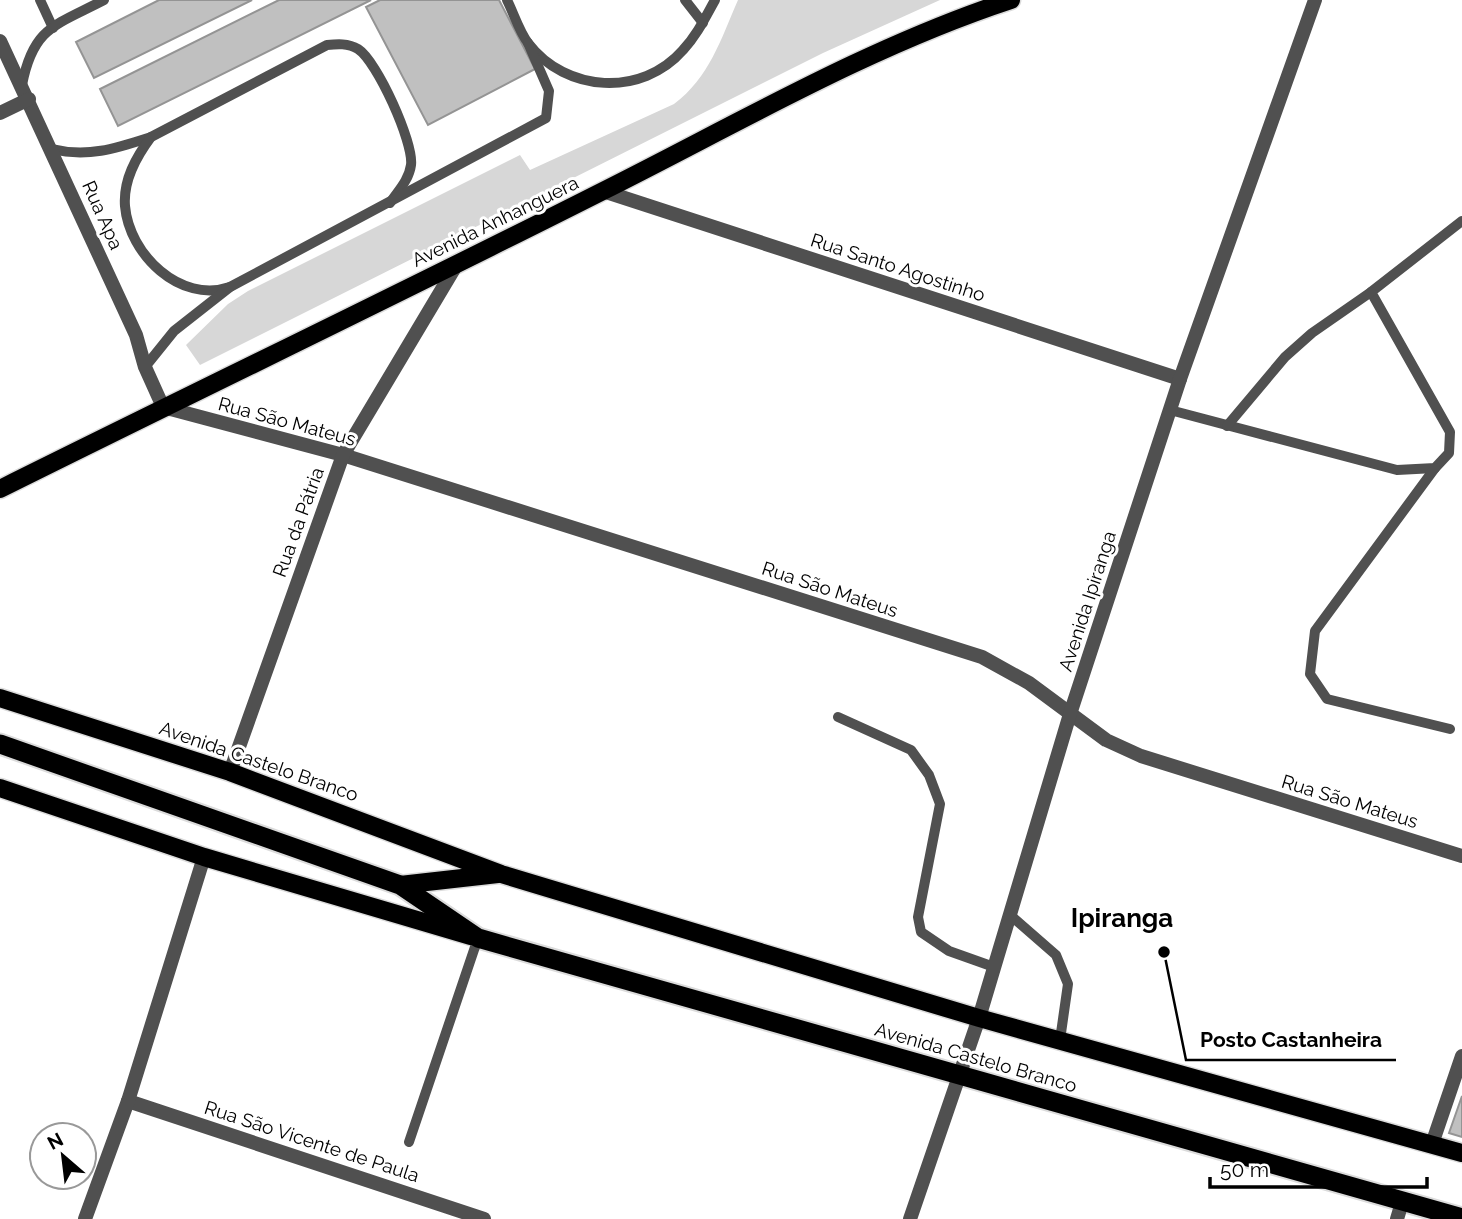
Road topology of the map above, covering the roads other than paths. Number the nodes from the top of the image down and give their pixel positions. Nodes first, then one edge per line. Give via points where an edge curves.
1 (40, 0) edge
2 (507, 0) edge
3 (685, 0) edge
4 (715, 0) edge
5 (1011, 0) edge
6 (1315, 0) edge
7 (99, 1) edge
8 (703, 23) junction
9 (53, 27) junction
10 (0, 41) edge
11 (528, 43) junction
12 (26, 92) junction
13 (0, 113) edge
14 (151, 137) junction
15 (52, 149) junction
16 (603, 191) junction
17 (390, 203) junction
18 (1462, 221) edge
19 (457, 264) junction
20 (230, 287) junction
21 (1371, 292) junction
22 (145, 367) junction
23 (1181, 379) junction
24 (163, 407) junction
25 (1170, 410) junction
26 (1227, 426) junction
27 (343, 455) junction
28 (1435, 468) junction
29 (0, 489) edge
30 (0, 698) edge
31 (1070, 715) junction
32 (838, 717) dead end
33 (1450, 729) dead end
34 (0, 744) edge
35 (230, 772) junction
36 (0, 788) edge
37 (1462, 856) edge
38 (204, 857) junction
39 (501, 874) junction
40 (400, 885) junction
41 (1010, 915) junction
42 (478, 938) junction
43 (994, 967) junction
44 (979, 1018) junction
45 (1060, 1041) junction
46 (1462, 1056) edge
47 (959, 1076) junction
48 (128, 1101) junction
49 (409, 1142) dead end
50 (1432, 1143) junction
51 (1462, 1153) edge
52 (1403, 1199) junction
53 (1462, 1218) edge
54 (85, 1219) edge
55 (484, 1219) edge
56 (910, 1219) edge
57 (1397, 1219) edge

1 - 9 lane
2 - 11 lane
3 - 8 lane
4 - 8 lane
5 - 16 main road, Avenida Anhanguera via 862,59
6 - 23 street, Avenida Ipiranga
7 - 9 lane
8 - 11 lane via 682,52 660,69 621,83 600,84 559,71
9 - 12 lane via 33,45
10 - 12 street, Rua Apa
11 - 17 lane via 549,91 546,118
12 - 13 street
12 - 15 street, Rua Apa
14 - 15 lane via 105,152 71,154
14 - 17 lane via 327,45 347,45 359,50 371,65 405,131 411,165
14 - 20 lane via 128,179 125,205 130,230 145,257 177,282 197,289
15 - 22 street, Rua Apa via 136,335
16 - 19 main road, Avenida Anhanguera
16 - 23 street, Rua Santo Agostinho
17 - 20 lane
18 - 21 lane
19 - 24 main road, Avenida Anhanguera
19 - 27 street, Rua da Pátria
20 - 22 lane via 174,331
21 - 26 lane via 1286,357
21 - 28 lane via 1450,432 1449,453
22 - 24 street, Rua Apa
23 - 25 street, Avenida Ipiranga
24 - 27 street, Rua São Mateus
24 - 29 main road, Avenida Anhanguera
25 - 26 lane
25 - 31 street, Avenida Ipiranga
26 - 28 lane via 1397,470
27 - 31 street, Rua São Mateus via 982,657 1029,683
27 - 35 street, Rua da Pátria
28 - 33 lane via 1315,631 1310,674 1327,699
30 - 35 main road, Avenida Castelo Branco
31 - 37 street, Rua São Mateus via 1106,740 1141,756
31 - 41 street, Avenida Ipiranga
32 - 43 lane via 911,750 929,775 940,804 918,917 920,932 949,951
34 - 40 highway, Avenida Castelo Branco
35 - 39 main road, Avenida Castelo Branco
36 - 38 main road, Avenida Castelo Branco
38 - 42 main road, Avenida Castelo Branco
38 - 48 street
39 - 40 main road, Avenida Castelo Branco
39 - 44 main road, Avenida Castelo Branco
40 - 42 highway, Avenida Castelo Branco
41 - 43 street, Avenida Ipiranga
41 - 45 lane via 1056,955 1068,984
42 - 47 highway, Avenida Castelo Branco
42 - 49 lane
43 - 44 street, Avenida Ipiranga
44 - 45 main road, Avenida Castelo Branco
44 - 47 street, Avenida Ipiranga
45 - 50 main road, Avenida Castelo Branco
46 - 50 street
47 - 52 highway, Avenida Castelo Branco
47 - 56 street, Avenida Ipiranga
48 - 54 street
48 - 55 street, Rua São Vicente de Paula
50 - 51 main road, Avenida Castelo Branco
52 - 53 highway, Avenida Castelo Branco
52 - 57 street

